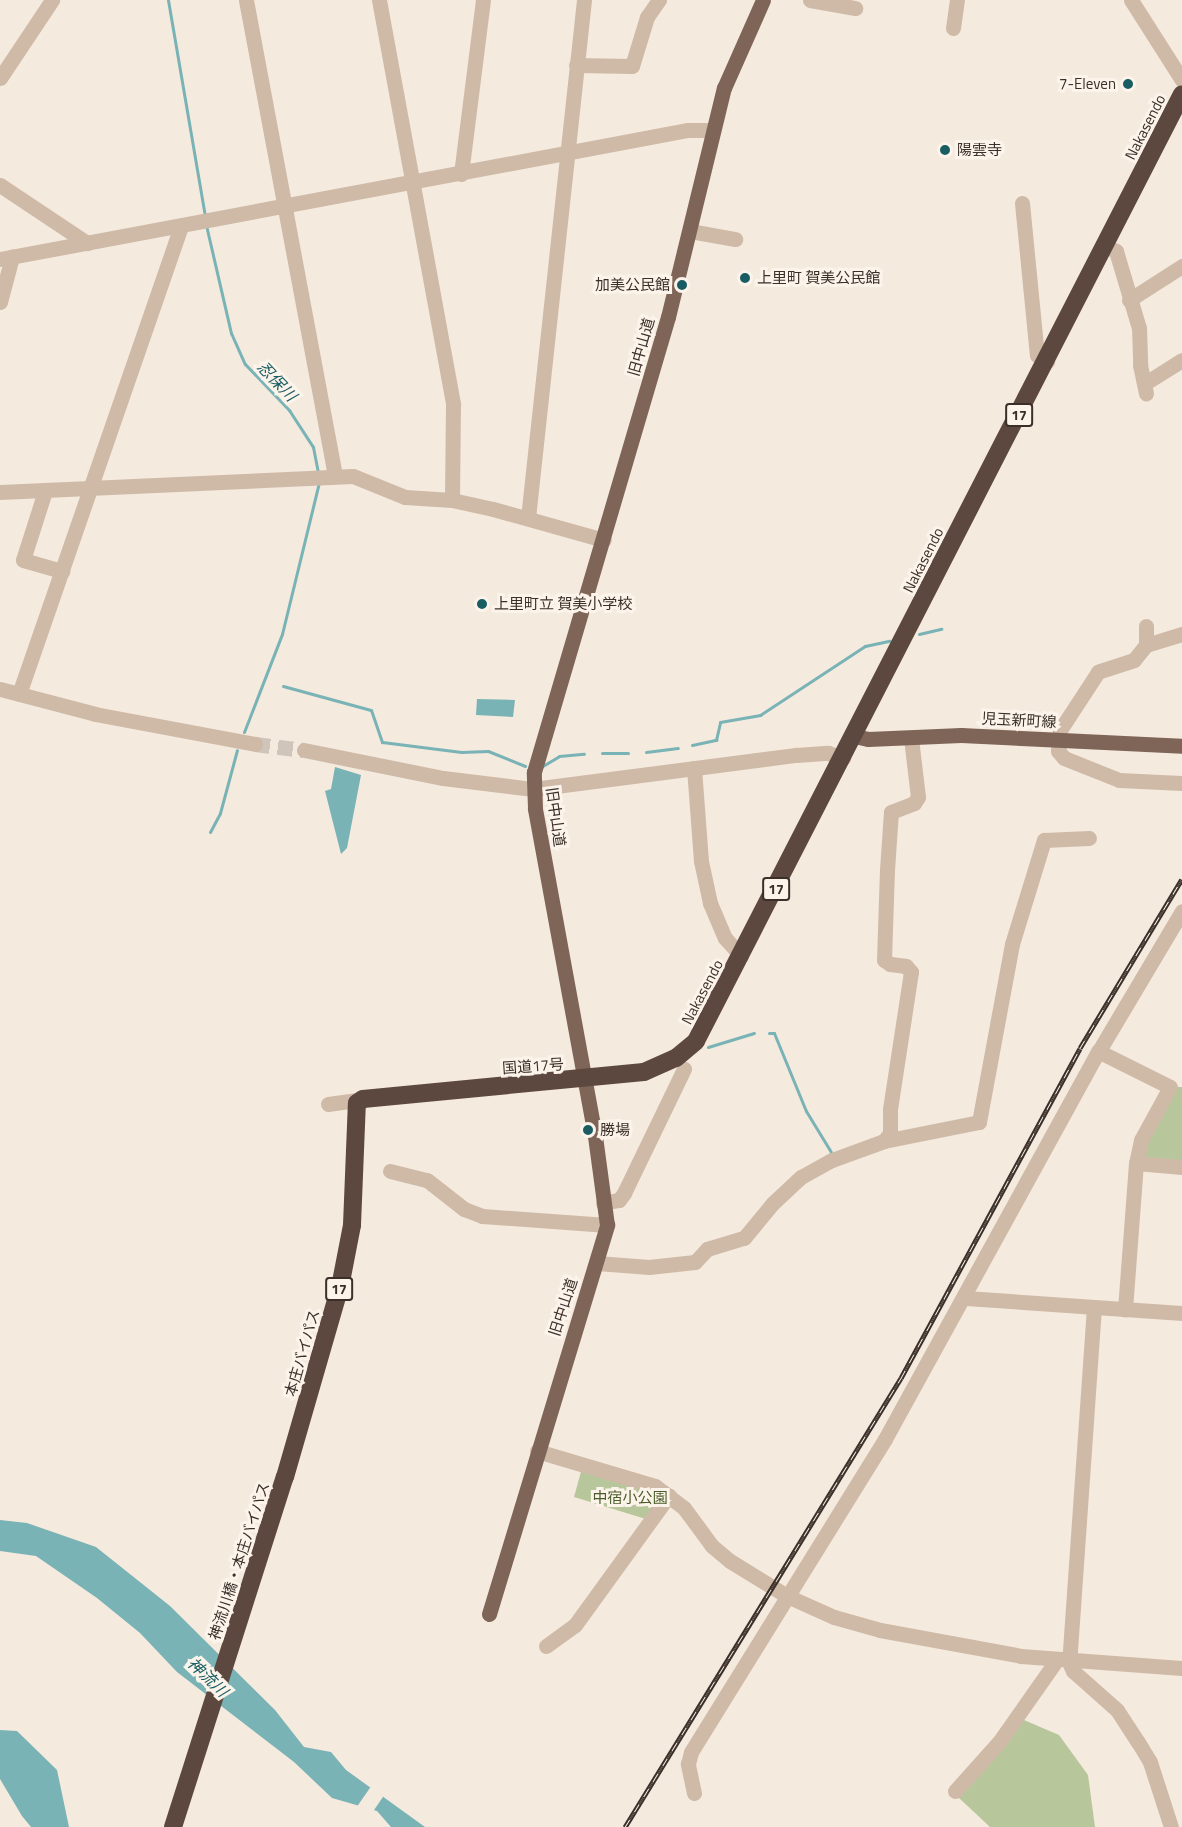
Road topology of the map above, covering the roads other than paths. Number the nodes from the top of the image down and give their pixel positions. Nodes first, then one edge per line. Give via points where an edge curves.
1 (52, 0) edge
2 (246, 0) edge
3 (379, 0) edge
4 (483, 0) edge
5 (584, 0) edge
6 (659, 0) edge
7 (764, 0) edge
8 (810, 0) edge
9 (957, 0) edge
10 (1131, 0) edge
11 (855, 8) dead end
12 (953, 28) dead end
13 (576, 64) junction
14 (0, 78) edge
15 (1182, 80) edge
16 (1182, 94) edge
17 (713, 130) junction
18 (566, 154) junction
19 (461, 174) junction
20 (412, 183) junction
21 (0, 185) edge
22 (1022, 203) dead end
23 (284, 207) junction
24 (181, 226) junction
25 (690, 231) junction
26 (735, 239) dead end
27 (87, 243) junction
28 (1105, 246) junction
29 (6, 258) edge
30 (1182, 266) edge
31 (1129, 300) junction
32 (0, 302) edge
33 (1182, 360) edge
34 (1047, 361) junction
35 (324, 476) junction
36 (91, 489) junction
37 (45, 491) junction
38 (0, 492) edge
39 (452, 500) junction
40 (528, 518) junction
41 (604, 540) junction
42 (62, 571) junction
43 (1146, 626) dead end
44 (1182, 634) edge
45 (1146, 645) junction
46 (0, 689) edge
47 (19, 694) junction
48 (854, 736) junction
49 (911, 738) junction
50 (1059, 740) junction
51 (255, 744) tunnel mouth
52 (1182, 746) edge
53 (304, 750) tunnel mouth
54 (843, 758) junction
55 (694, 768) junction
56 (1182, 783) edge
57 (533, 789) junction
58 (1089, 838) dead end
59 (1182, 911) edge
60 (741, 956) junction
61 (696, 1041) joint
62 (1098, 1051) junction
63 (684, 1069) dead end
64 (584, 1080) junction
65 (363, 1099) junction
66 (328, 1104) dead end
67 (884, 1141) junction
68 (1136, 1162) junction
69 (1182, 1167) edge
70 (390, 1170) dead end
71 (603, 1203) junction
72 (607, 1226) junction
73 (597, 1263) junction
74 (966, 1298) junction
75 (1094, 1307) junction
76 (1125, 1310) junction
77 (1182, 1313) edge
78 (537, 1451) junction
79 (285, 1477) joint
80 (669, 1495) junction
81 (787, 1596) junction
82 (489, 1614) dead end
83 (546, 1646) dead end
84 (1063, 1661) junction
85 (1182, 1668) edge
86 (955, 1791) dead end
87 (694, 1793) dead end
88 (173, 1827) edge
89 (1171, 1827) edge

1 - 14 street
2 - 23 street
3 - 20 street
4 - 19 street
5 - 13 street
6 - 13 street via 647,18 632,66
7 - 17 main road, 旧中山道 via 724,88
8 - 11 street
9 - 12 street
10 - 15 street
13 - 18 street
16 - 28 highway, Nakasendo / 17
17 - 18 street via 688,130
17 - 25 main road, 旧中山道
18 - 19 street
18 - 40 street
19 - 20 street
20 - 23 street
20 - 39 street via 453,404
21 - 27 street
22 - 34 street via 1037,355
23 - 24 street
23 - 35 street
24 - 27 street
24 - 36 street
25 - 26 street
25 - 41 main road, 旧中山道
27 - 29 street
28 - 31 street via 1116,251
28 - 34 highway, Nakasendo / 17
29 - 32 street
30 - 31 street
31 - 33 street via 1139,328 1140,365 1146,387
34 - 48 highway, Nakasendo / 17
35 - 36 street
35 - 39 street via 354,476 405,497
36 - 37 street
36 - 42 street
37 - 38 street
37 - 42 street via 23,560
39 - 40 street
40 - 41 street
41 - 57 main road, 旧中山道 via 539,751
42 - 47 street
43 - 45 street
44 - 45 street
45 - 50 street via 1134,660 1098,672 1060,730
46 - 47 street
47 - 51 street via 103,715
48 - 49 main road, 児玉新町線
48 - 54 highway, Nakasendo / 17
49 - 50 main road, 児玉新町線 via 961,735
49 - 67 street via 918,797 914,803 894,809 891,815 884,957 888,964 908,967 911,974 890,1133
50 - 52 main road, 児玉新町線
50 - 56 street via 1061,757 1091,770 1134,782
53 - 57 street via 442,778
54 - 55 street via 821,753
54 - 60 highway, Nakasendo / 17
55 - 57 street
55 - 60 street via 701,861 710,903 725,938
57 - 64 main road, 旧中山道
58 - 67 street via 1044,840 1012,944 979,1122
59 - 62 street
60 - 61 highway, Nakasendo / 17
61 - 64 highway, 国道17号 / 17 via 682,1054 644,1072
62 - 68 street via 1170,1087 1141,1140
62 - 74 street
63 - 71 street via 624,1194 619,1200
64 - 65 highway, 国道17号 / 17
64 - 71 main road, 旧中山道
65 - 66 street
65 - 79 highway, 本庄バイパス / 17 via 355,1106 352,1225 340,1287
67 - 73 street via 832,1160 801,1177 744,1238 707,1249 695,1262 649,1267
68 - 69 street
68 - 76 street
70 - 72 street via 427,1180 464,1209 482,1216
71 - 72 main road, 旧中山道
72 - 73 main road, 旧中山道
73 - 78 main road, 旧中山道
74 - 75 street
74 - 81 street via 873,1459
75 - 76 street
75 - 84 street
76 - 77 street
78 - 80 street via 630,1475
78 - 82 main road, 旧中山道
79 - 88 highway, 神流川橋・本庄バイパス / 17
80 - 81 street via 730,1561
80 - 83 street via 575,1625
81 - 84 street via 834,1617 879,1630
81 - 87 street via 689,1757
84 - 85 street
84 - 86 street
84 - 89 street via 1117,1710 1138,1742 1150,1762

